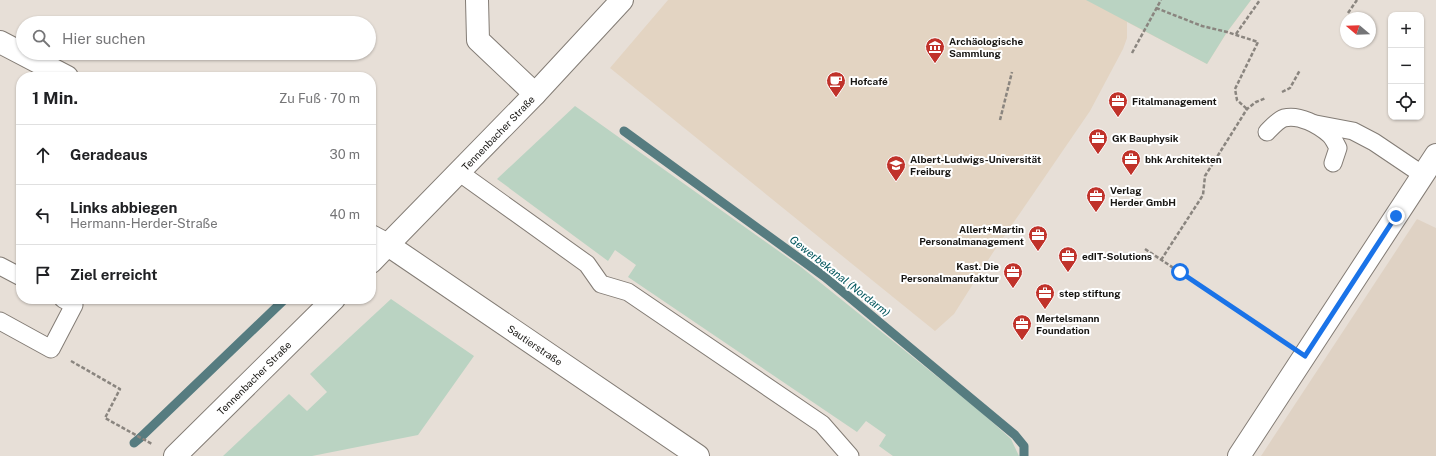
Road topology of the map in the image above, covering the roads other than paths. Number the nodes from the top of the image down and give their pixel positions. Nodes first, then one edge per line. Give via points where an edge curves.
1 (477, 0) edge
2 (622, 0) edge
3 (0, 42) edge
4 (16, 50) edge
5 (34, 60) edge
6 (57, 72) edge
7 (535, 94) junction
8 (1316, 124) junction
9 (1268, 132) dead end
10 (1436, 155) edge
11 (1333, 163) dead end
12 (460, 173) junction
13 (1423, 175) junction
14 (380, 241) edge
15 (376, 250) edge
16 (0, 266) edge
17 (16, 274) edge
18 (72, 304) edge
19 (329, 304) edge
20 (0, 321) edge
21 (175, 456) edge
22 (698, 456) edge
23 (850, 456) edge
24 (1239, 456) edge

1 - 7 street via 478,40
2 - 7 street, Tennenbacher Straße
3 - 4 street
5 - 6 street
7 - 12 street, Tennenbacher Straße
8 - 9 lane via 1294,117 1284,118
8 - 11 lane via 1331,136 1338,148
8 - 13 lane via 1353,131
10 - 13 street
12 - 14 street, Tennenbacher Straße
12 - 23 lane via 586,264 601,284 628,292 822,424
13 - 24 street
14 - 15 street, Tennenbacher Straße
14 - 22 street, Sautierstraße
16 - 17 lane
18 - 20 lane via 74,305 51,349
19 - 21 street, Tennenbacher Straße

